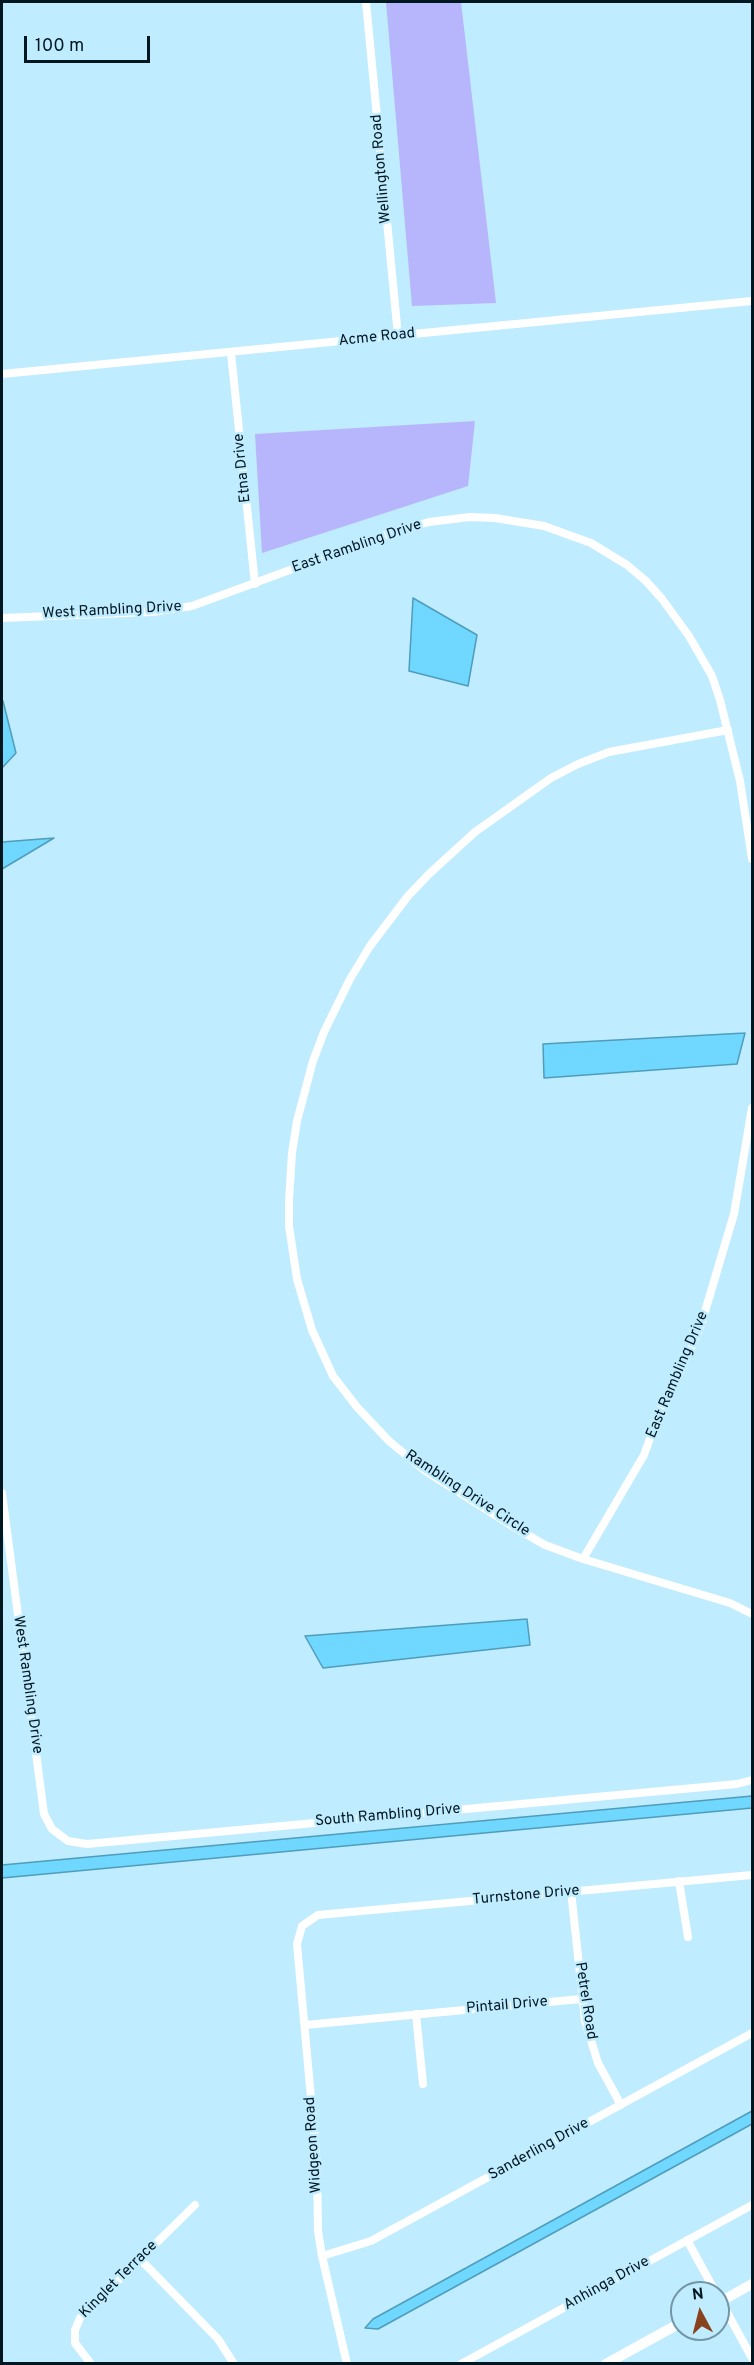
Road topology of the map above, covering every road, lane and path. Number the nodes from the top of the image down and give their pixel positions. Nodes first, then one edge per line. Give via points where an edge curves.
1 (366, 2) edge
2 (753, 301) edge
3 (398, 336) junction
4 (231, 353) junction
5 (2, 374) edge
6 (255, 584) junction
7 (2, 618) edge
8 (728, 730) junction
9 (753, 859) edge
10 (753, 1108) edge
11 (2, 1493) edge
12 (583, 1559) junction
13 (753, 1614) edge
14 (753, 1780) edge
15 (43, 1806) joint
16 (753, 1875) edge
17 (679, 1881) junction
18 (571, 1891) junction
19 (302, 1926) joint
20 (688, 1937) dead end
21 (581, 1999) junction
22 (416, 2014) junction
23 (305, 2025) junction
24 (753, 2033) edge
25 (423, 2084) dead end
26 (621, 2105) junction
27 (195, 2205) dead end
28 (753, 2205) edge
29 (687, 2240) junction
30 (322, 2256) junction
31 (140, 2259) junction
32 (709, 2281) edge
33 (753, 2284) edge
34 (730, 2293) edge
35 (730, 2319) edge
36 (670, 2329) edge
37 (753, 2358) edge
38 (91, 2364) edge
39 (234, 2364) edge
40 (347, 2364) edge
41 (461, 2364) edge
42 (606, 2364) edge

1 - 3 street, Wellington Road
2 - 3 street, Acme Road
3 - 4 street, Acme Road
4 - 5 street, Acme Road
4 - 6 street, Etna Drive
6 - 7 street, West Rambling Drive via 176,609
6 - 8 street, East Rambling Drive via 429,522 470,517 544,526 591,543 646,581 700,654 712,676
8 - 9 street, East Rambling Drive
8 - 12 street, Rambling Drive Circle via 609,752 578,764 551,778 452,852 388,921 350,979 321,1041 297,1121 289,1200 292,1253 304,1305 333,1376 389,1442 424,1470 545,1545
10 - 12 street, East Rambling Drive via 734,1214 699,1331 671,1386 644,1455
11 - 15 street, West Rambling Drive
12 - 13 street, Rambling Drive Circle via 730,1603
14 - 15 street, South Rambling Drive via 87,1844 68,1841 57,1834 46,1820
16 - 17 street, Turnstone Drive
17 - 18 street, Turnstone Drive
17 - 20 street
18 - 19 street, Turnstone Drive via 318,1915
18 - 21 street, Petrel Road
19 - 23 street, Widgeon Road via 297,1944
21 - 22 street, Pintail Drive
21 - 26 street, Petrel Road via 590,2042
22 - 23 street
22 - 25 street
23 - 30 street, Widgeon Road
24 - 26 street, Sanderling Drive
26 - 30 street, Sanderling Drive via 371,2241
27 - 31 street, Kinglet Terrace
28 - 29 street, Anhinga Drive
29 - 32 street
29 - 41 street, Anhinga Drive
30 - 40 street, Widgeon Road
31 - 38 street, Kinglet Terrace via 76,2324 75,2343
31 - 39 street via 218,2339
33 - 34 street
35 - 37 street
36 - 42 street

